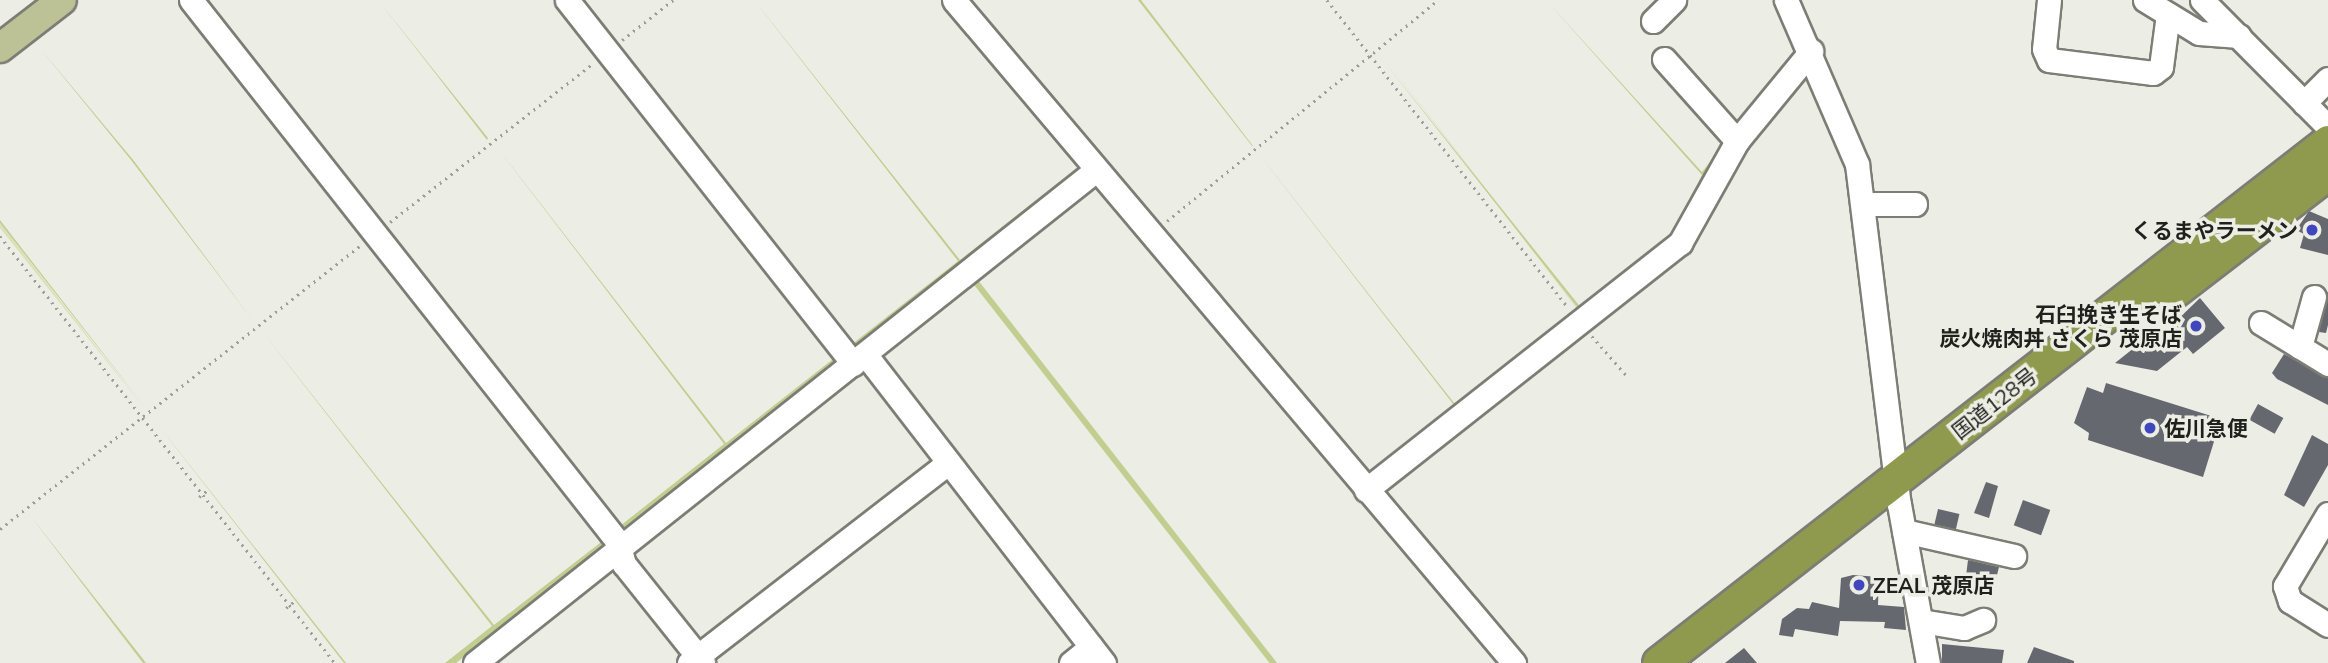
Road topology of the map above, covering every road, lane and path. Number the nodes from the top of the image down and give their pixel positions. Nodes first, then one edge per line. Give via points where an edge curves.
1 (62, 0) edge
2 (191, 0) edge
3 (568, 0) edge
4 (673, 0) edge
5 (954, 0) edge
6 (1327, 0) edge
7 (1438, 0) edge
8 (1674, 0) edge
9 (1786, 0) edge
10 (2049, 0) edge
11 (2145, 0) edge
12 (2205, 1) edge
13 (2168, 14) junction
14 (1653, 21) dead end
15 (2239, 36) junction
16 (0, 48) edge
17 (608, 51) junction
18 (1811, 51) junction
19 (1373, 59) junction
20 (1664, 60) dead end
21 (2328, 79) edge
22 (2304, 103) junction
23 (2328, 127) edge
24 (1737, 141) junction
25 (2328, 142) edge
26 (1096, 170) junction
27 (2328, 172) edge
28 (1863, 204) junction
29 (1915, 204) dead end
30 (376, 234) junction
31 (0, 236) edge
32 (1148, 236) junction
33 (2314, 297) dead end
34 (1580, 322) junction
35 (2261, 323) dead end
36 (2300, 347) junction
37 (859, 359) junction
38 (2328, 364) edge
39 (1626, 375) dead end
40 (142, 417) junction
41 (948, 463) junction
42 (209, 489) dead end
43 (1366, 490) junction
44 (200, 496) junction
45 (1900, 505) junction
46 (2328, 514) edge
47 (0, 529) edge
48 (619, 550) junction
49 (2014, 555) dead end
50 (297, 599) dead end
51 (286, 608) dead end
52 (1983, 620) dead end
53 (1921, 621) junction
54 (2328, 625) edge
55 (1098, 655) edge
56 (697, 661) edge
57 (335, 663) edge
58 (475, 663) edge
59 (1071, 663) edge
60 (1514, 663) edge
61 (1659, 663) edge
62 (1692, 663) edge
63 (1928, 663) edge

1 - 16 main road
2 - 30 street
3 - 17 street
4 - 17 path
5 - 26 street
6 - 19 path
7 - 19 path
8 - 14 street
9 - 18 street
10 - 13 street via 2043,49 2049,60 2128,70 2160,69
11 - 13 street
12 - 15 street
13 - 15 street via 2199,33
15 - 22 street
17 - 30 path
17 - 37 street
18 - 24 street
18 - 28 street via 1849,139
19 - 32 path
19 - 34 path
20 - 24 street
21 - 22 street
22 - 23 street
24 - 34 street via 1680,243
25 - 45 highway, 国道128号
26 - 32 street
26 - 37 street
27 - 45 highway, 国道128号
28 - 29 street
28 - 45 street
30 - 40 path
30 - 48 street
31 - 40 path
32 - 43 street
33 - 36 street
34 - 39 path
34 - 43 street
35 - 36 street
36 - 38 street
37 - 41 street
37 - 48 street
40 - 44 path
40 - 47 path
41 - 55 street
41 - 56 street
42 - 44 path
43 - 60 street
44 - 57 path
45 - 49 street
45 - 53 street
45 - 61 highway, 国道128号
45 - 62 highway, 国道128号
46 - 54 street via 2285,586 2290,600
48 - 56 street
48 - 58 street
50 - 51 path
52 - 53 street via 1964,628
53 - 63 street
55 - 59 street

